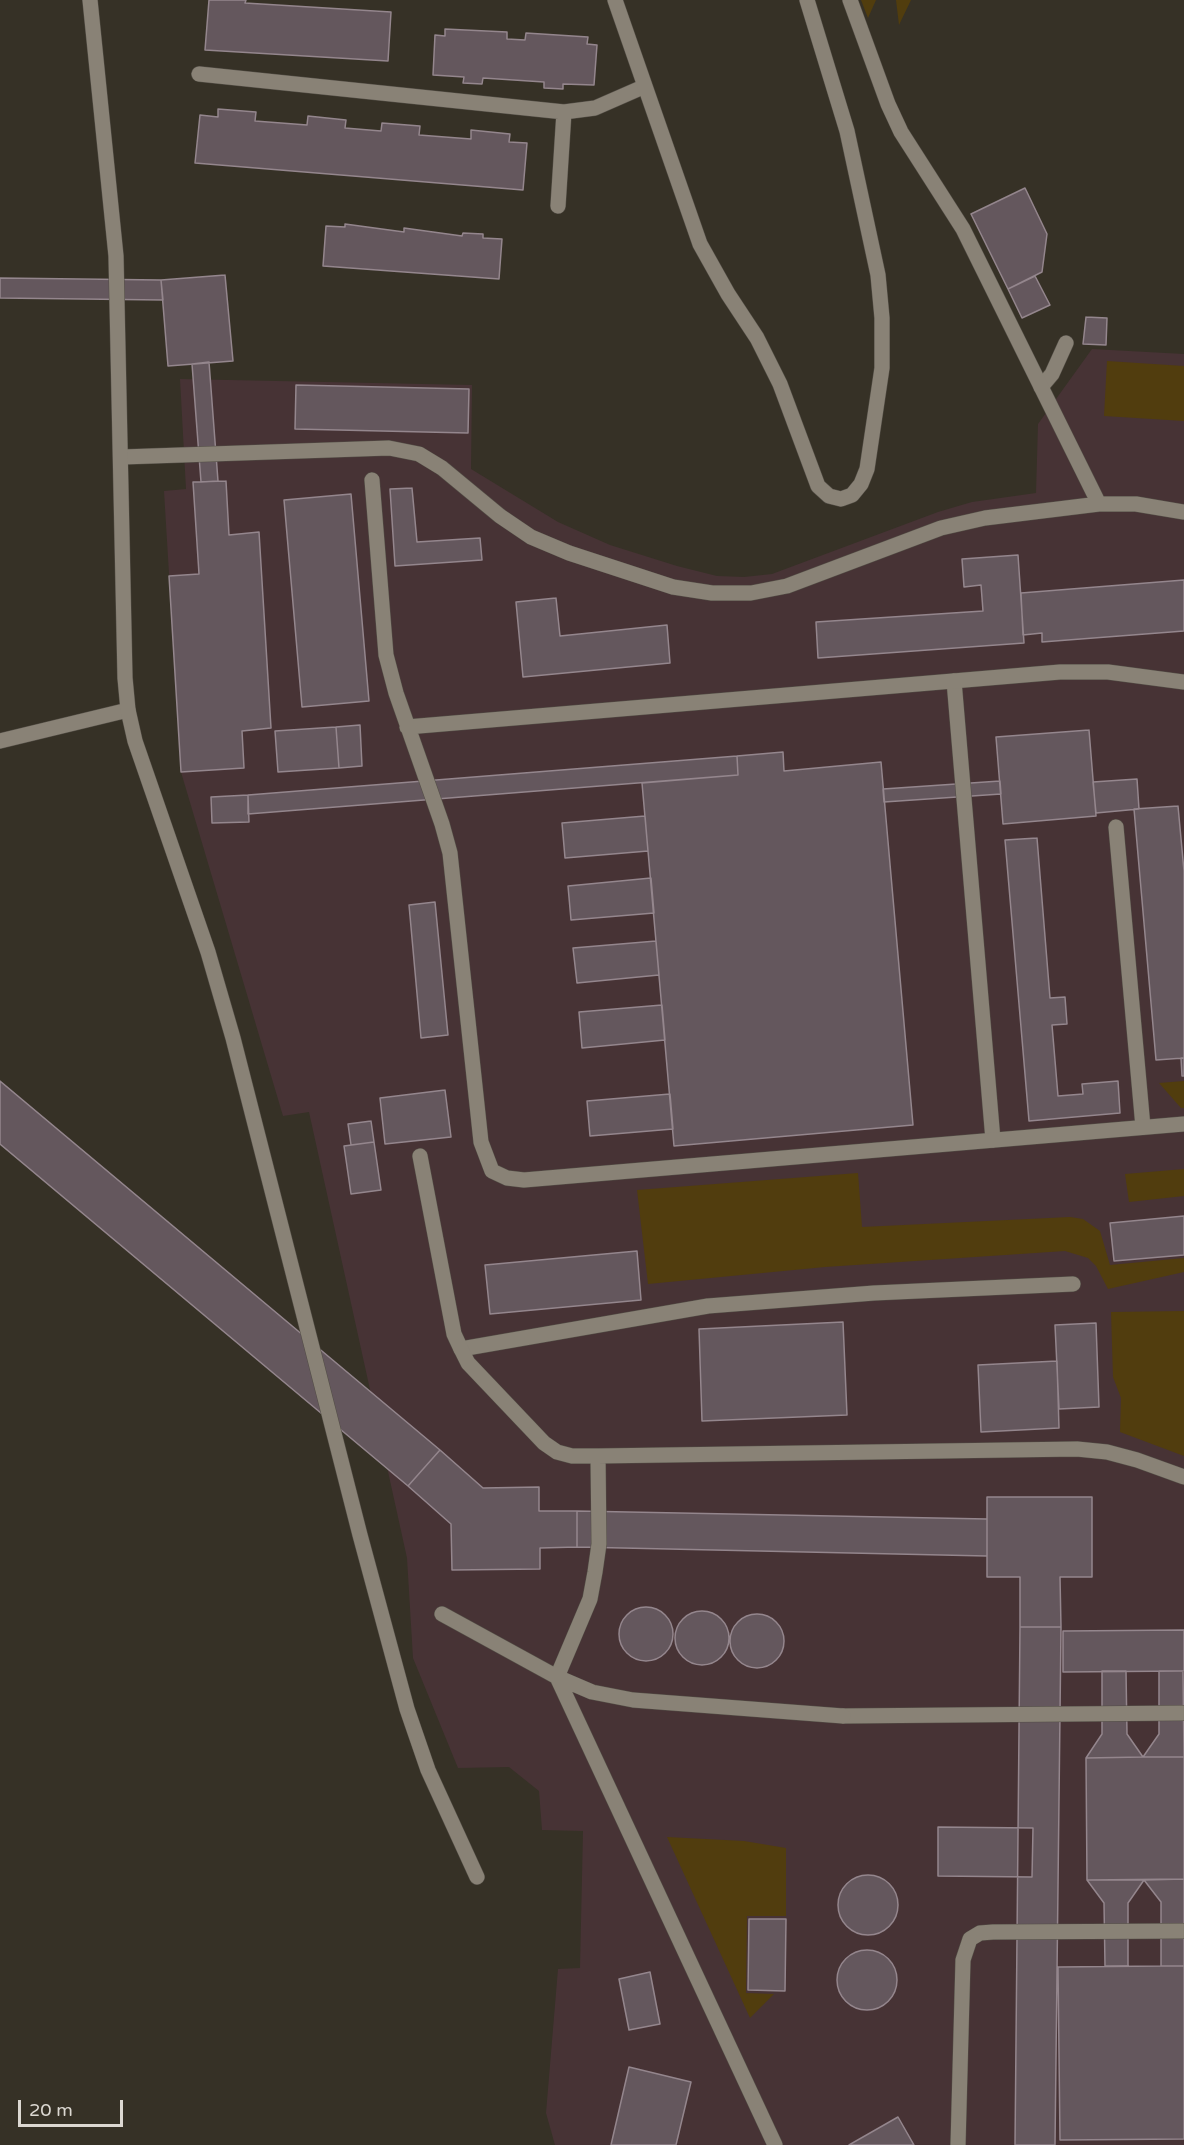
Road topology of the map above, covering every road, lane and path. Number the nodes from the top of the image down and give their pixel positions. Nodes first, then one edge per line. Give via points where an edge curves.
1 (90, 0) edge
2 (615, 0) edge
3 (807, 0) edge
4 (850, 0) edge
5 (199, 74) dead end
6 (643, 87) junction
7 (564, 112) junction
8 (558, 206) dead end
9 (1066, 343) dead end
10 (1041, 387) junction
11 (122, 457) junction
12 (372, 480) dead end
13 (1099, 504) junction
14 (1184, 512) edge
15 (954, 681) junction
16 (1184, 682) edge
17 (128, 710) junction
18 (407, 727) junction
19 (0, 741) edge
20 (1116, 827) dead end
21 (1184, 1124) edge
22 (1143, 1127) junction
23 (993, 1140) junction
24 (420, 1156) dead end
25 (1073, 1284) dead end
26 (461, 1349) junction
27 (598, 1456) junction
28 (1184, 1477) edge
29 (442, 1614) dead end
30 (556, 1677) junction
31 (1184, 1713) edge
32 (477, 1877) dead end
33 (1184, 1931) edge
34 (774, 2145) edge
35 (958, 2145) edge

1 - 11 street via 116,256
2 - 6 street
3 - 6 street via 847,131 878,274 881,378 867,469 852,495 841,499 829,496 818,486 780,384 700,243
4 - 10 street via 901,132 963,229
5 - 7 street
6 - 7 street via 595,108
7 - 8 street
9 - 10 street via 1052,374
10 - 13 street
11 - 13 street via 389,448 419,454 531,537 673,587 712,593 751,593 787,586 952,525 1034,510
11 - 17 street
12 - 18 street via 387,655
13 - 14 street via 1136,504
15 - 16 street via 1108,672
15 - 18 street
15 - 23 street
17 - 19 street
17 - 32 street via 233,1038 407,1709 428,1770
18 - 23 street via 450,853 481,1142 492,1171 524,1180
20 - 22 street
21 - 22 street
22 - 23 street
24 - 26 street via 454,1334
25 - 26 street via 708,1306
26 - 27 street via 468,1363 544,1443 564,1454
27 - 28 street via 1077,1449 1107,1452
27 - 30 street via 596,1572 590,1599
29 - 30 street
30 - 31 street via 592,1692 633,1700 843,1716
30 - 34 street
33 - 35 street via 993,1932 970,1939 963,1960

